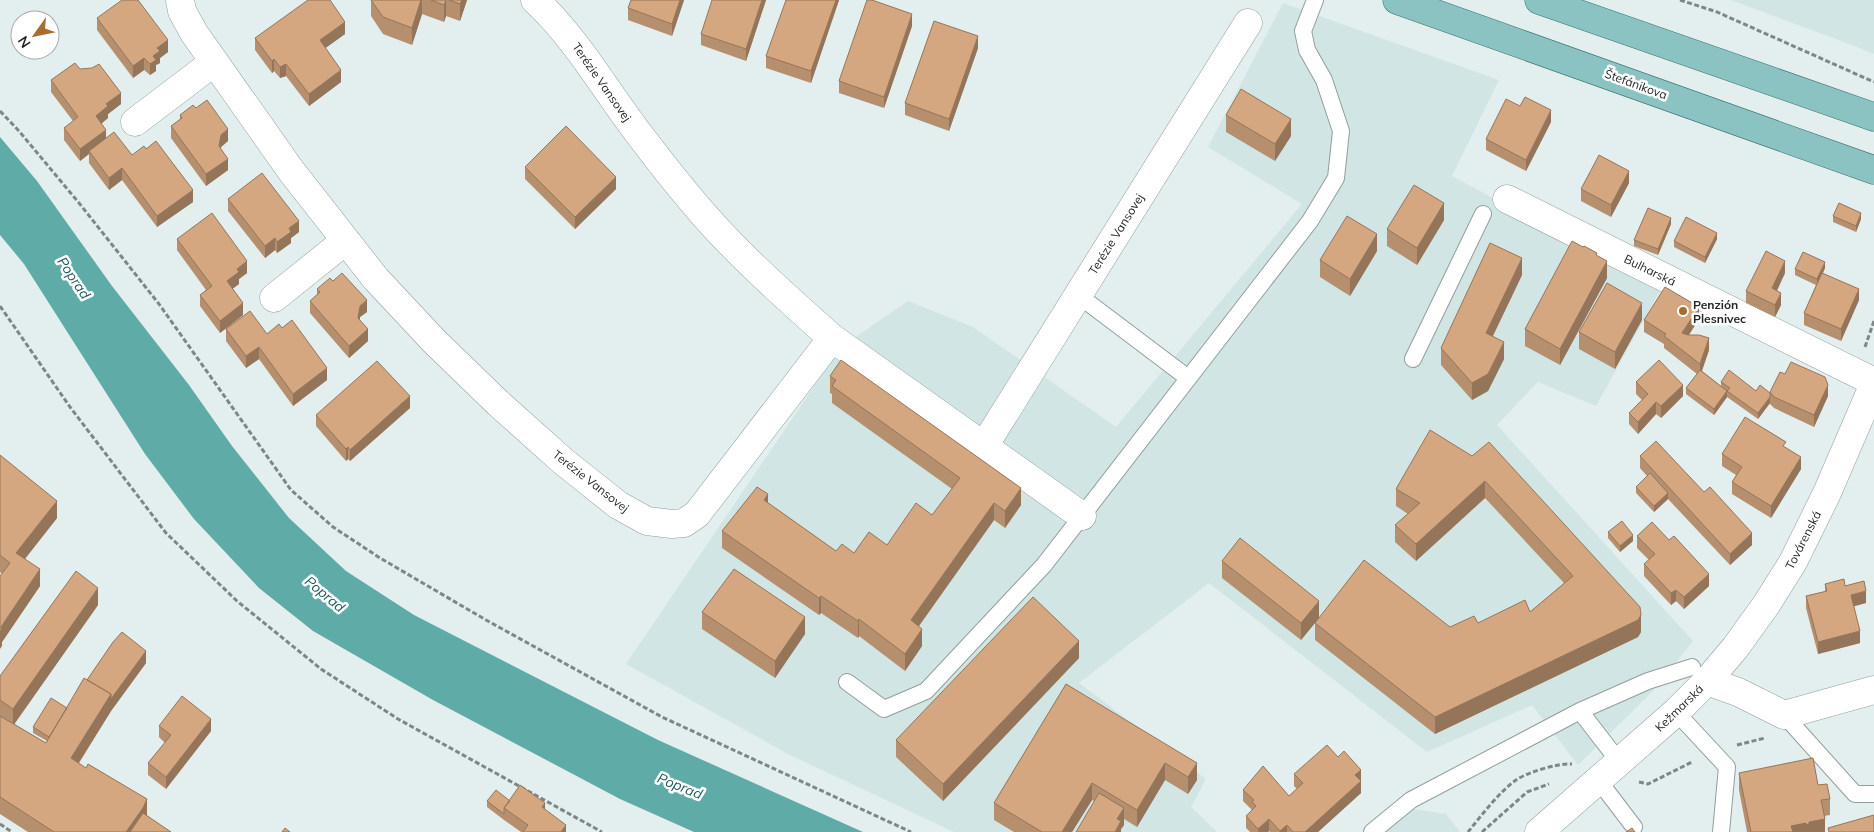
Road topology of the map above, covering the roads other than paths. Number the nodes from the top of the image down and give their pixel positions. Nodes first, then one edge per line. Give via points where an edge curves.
1 (180, 0) edge
2 (535, 0) edge
3 (1315, 0) edge
4 (1397, 0) edge
5 (1539, 0) edge
6 (1248, 23) dead end
7 (214, 62) junction
8 (1874, 117) edge
9 (135, 122) dead end
10 (1874, 170) edge
11 (1507, 199) dead end
12 (1483, 214) dead end
13 (344, 241) junction
14 (1078, 295) junction
15 (274, 298) dead end
16 (832, 338) junction
17 (1413, 358) dead end
18 (1188, 378) junction
19 (1867, 379) edge
20 (984, 446) junction
21 (1082, 516) junction
22 (1700, 674) junction
23 (847, 682) dead end
24 (1874, 690) edge
25 (1580, 711) junction
26 (1676, 712) junction
27 (1784, 715) junction
28 (1613, 754) junction
29 (1593, 774) junction
30 (1874, 794) edge
31 (1634, 828) edge
32 (1372, 832) edge
33 (1539, 832) edge
34 (1721, 832) edge

1 - 7 street, Terézie Vansovej via 194,33
2 - 16 street, Terézie Vansovej via 569,36 682,190 731,245
3 - 18 lane via 1303,31 1307,50 1324,80 1341,131 1336,178 1310,221
4 - 10 main road, Štefánikova
5 - 8 main road
6 - 14 street, Terézie Vansovej
7 - 9 street
7 - 13 street, Terézie Vansovej
11 - 19 street, Bulharská
12 - 17 lane
13 - 15 street
13 - 16 street, Terézie Vansovej via 376,280 498,403 618,505 647,521 684,523 697,514
14 - 18 lane
14 - 20 street, Terézie Vansovej
16 - 20 street, Terézie Vansovej
18 - 21 lane
19 - 22 street, Továrenská via 1827,492 1793,562 1735,648
20 - 21 street, Terézie Vansovej
21 - 23 lane via 1044,565 926,691 884,709
22 - 25 lane via 1648,681
22 - 26 street, Kežmarská
22 - 27 street, Kežmarská
24 - 27 street
25 - 28 lane
25 - 32 lane via 1411,800
26 - 28 street, Kežmarská
26 - 34 lane via 1727,767
27 - 30 lane via 1855,794
28 - 29 street, Kežmarská
29 - 31 lane
29 - 33 street, Kežmarská

